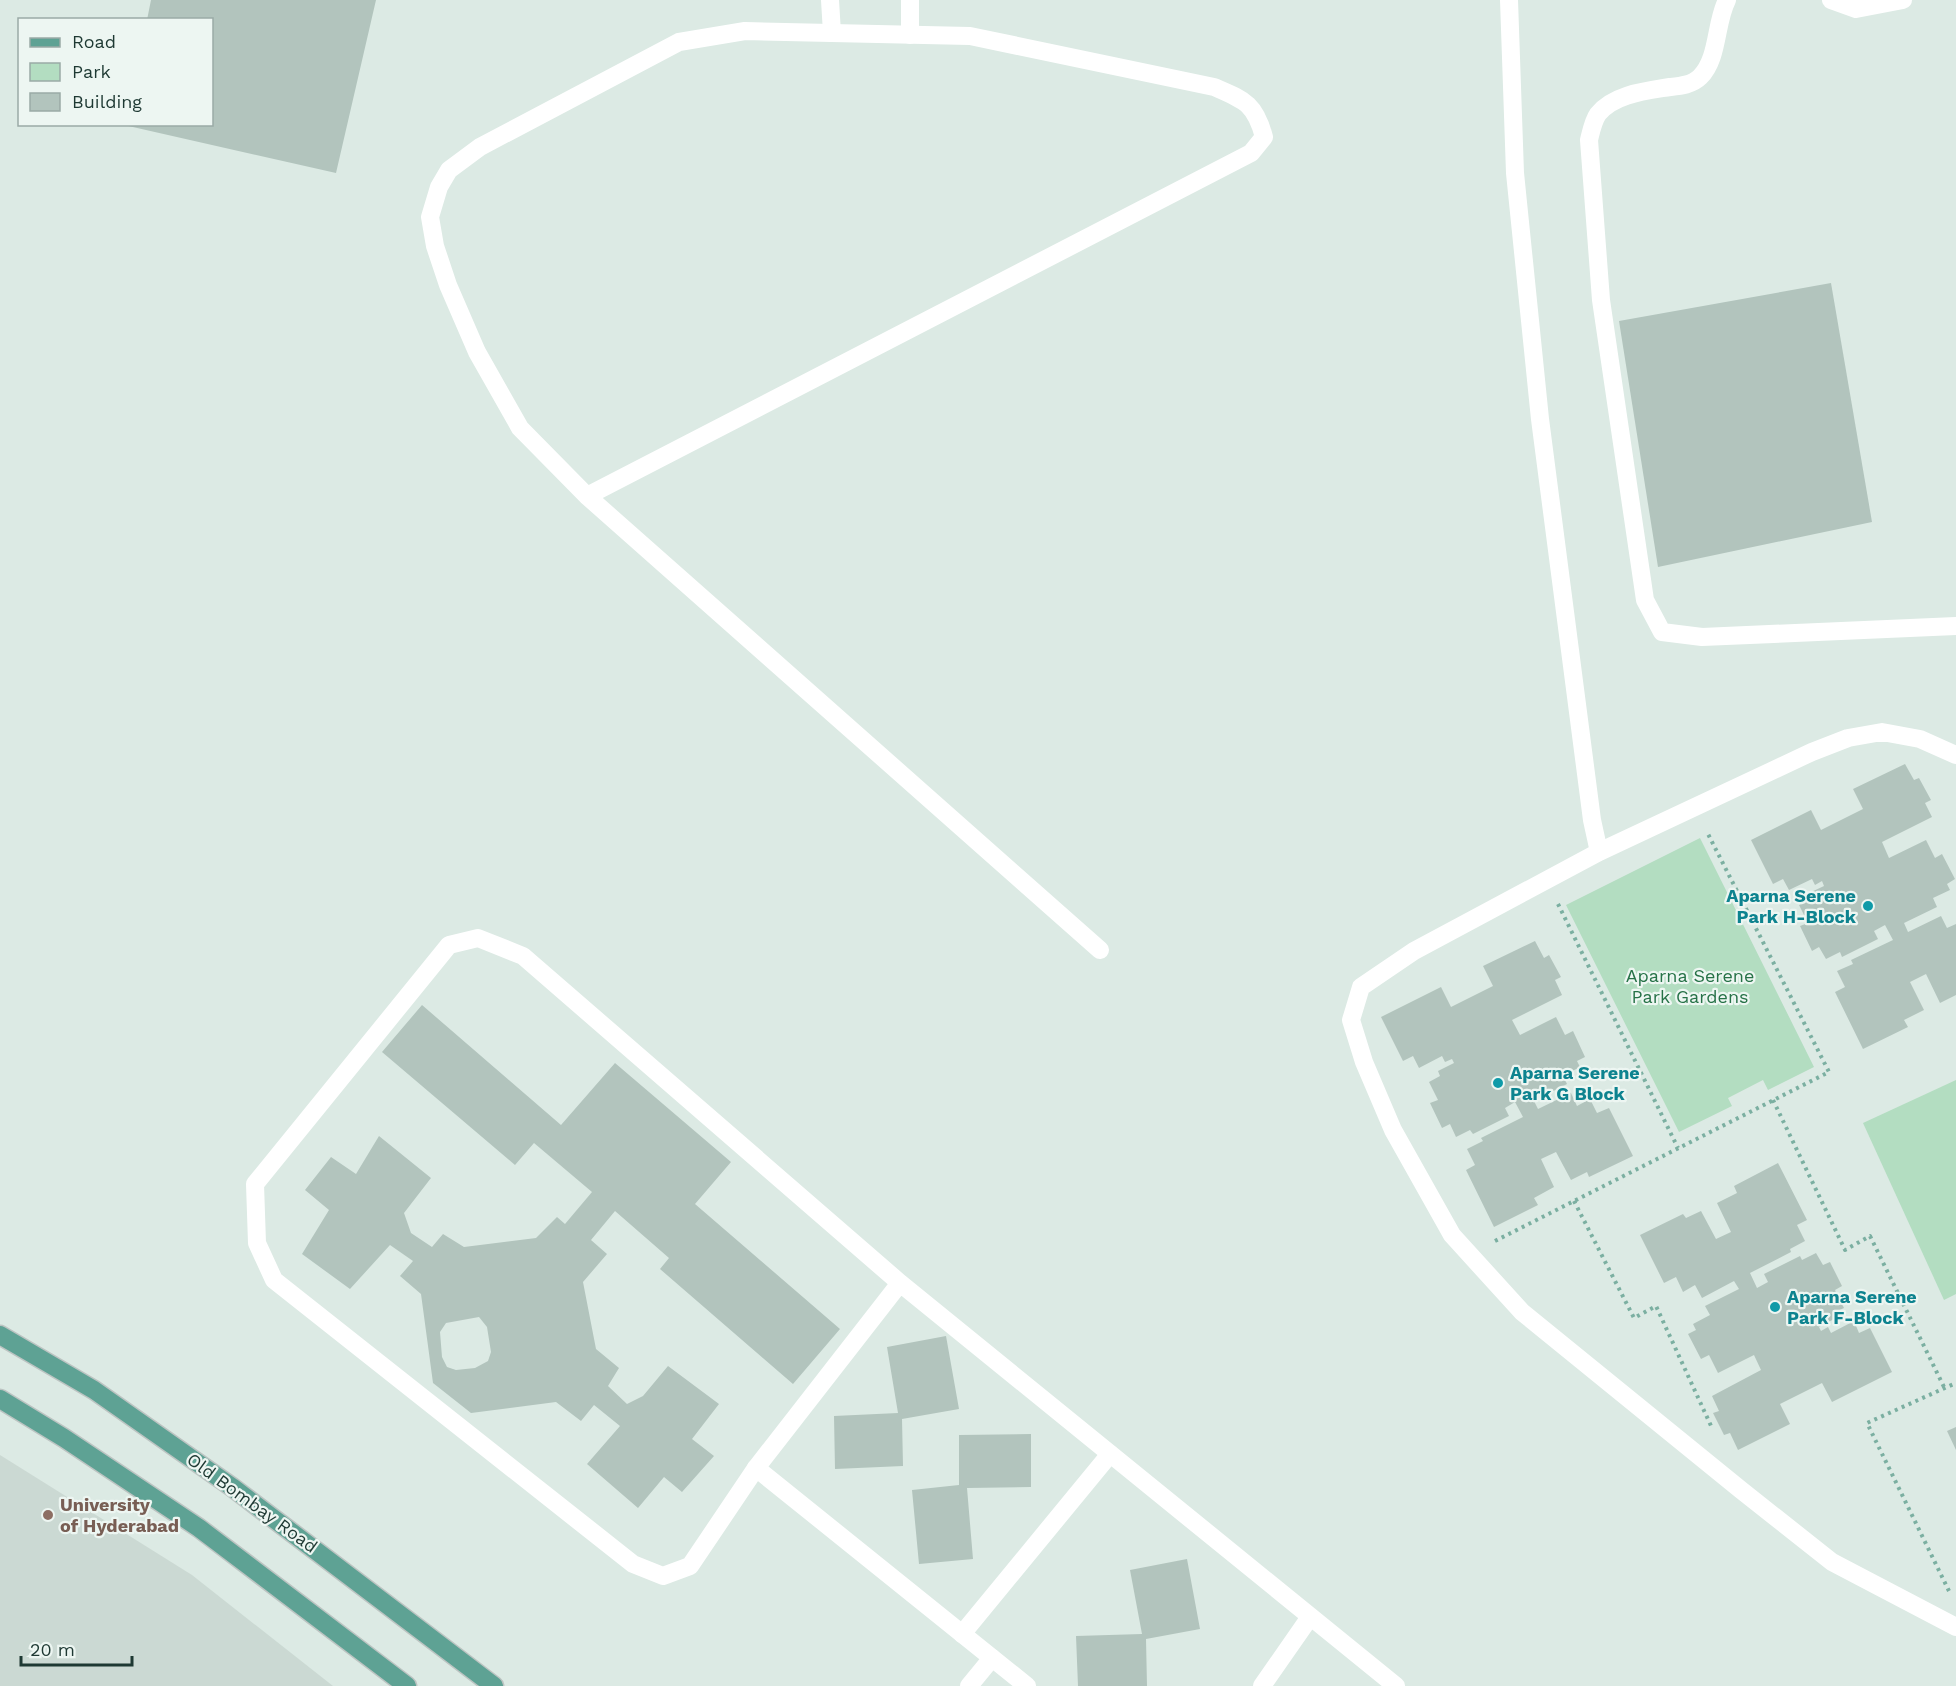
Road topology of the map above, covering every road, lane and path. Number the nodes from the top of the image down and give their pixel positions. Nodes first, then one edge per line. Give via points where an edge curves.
1 (830, 0) edge
2 (910, 0) edge
3 (1509, 0) edge
4 (1727, 0) edge
5 (1831, 0) edge
6 (1904, 0) edge
7 (832, 33) junction
8 (910, 35) junction
9 (587, 496) junction
10 (1956, 626) edge
11 (1956, 755) edge
12 (1694, 807) junction
13 (1599, 852) junction
14 (1546, 880) junction
15 (1100, 950) dead end
16 (1773, 1100) junction
17 (1678, 1148) junction
18 (1574, 1201) junction
19 (1470, 1253) junction
20 (900, 1283) junction
21 (0, 1335) edge
22 (1956, 1383) edge
23 (1945, 1389) junction
24 (0, 1399) edge
25 (1716, 1436) dead end
26 (1110, 1454) junction
27 (756, 1468) junction
28 (1951, 1594) dead end
29 (1310, 1617) junction
30 (1956, 1627) edge
31 (962, 1634) junction
32 (992, 1658) junction
33 (407, 1686) edge
34 (494, 1686) edge
35 (969, 1686) edge
36 (1027, 1686) edge
37 (1262, 1686) edge
38 (1396, 1686) edge

1 - 7 street
2 - 8 street
3 - 13 street via 1515,173 1540,419
4 - 10 street via 1720,13 1710,63 1699,78 1682,86 1623,97 1608,104 1597,116 1589,140 1601,300 1645,600 1662,632 1702,637
5 - 6 street via 1856,9
7 - 8 street
7 - 9 street via 745,31 679,42 480,147 449,170 439,188 430,217 435,246 477,352 520,428
8 - 9 street via 970,36 1214,87 1239,98 1253,110 1264,137 1251,153
9 - 15 street
11 - 12 street via 1920,739 1882,732 1848,738
12 - 13 street
12 - 16 path via 1829,1072
13 - 14 street
14 - 17 path
14 - 19 street via 1414,951 1360,987 1351,1020 1393,1130 1452,1235
16 - 17 path
16 - 23 path via 1845,1250 1870,1236
17 - 18 path
18 - 19 path
18 - 25 path via 1634,1318 1656,1306
19 - 30 street via 1522,1312 1832,1562
20 - 26 street
20 - 27 street
20 - 27 street via 523,956 478,938 448,945 255,1184 257,1243 274,1280 633,1564 663,1576 690,1566
21 - 34 main road, Old Bombay Road via 94,1389 232,1487
22 - 23 path
23 - 28 path via 1867,1424
24 - 33 main road via 200,1528
26 - 29 street
26 - 31 street
27 - 31 street
29 - 37 street
29 - 38 street
31 - 32 street
32 - 35 street
32 - 36 street

